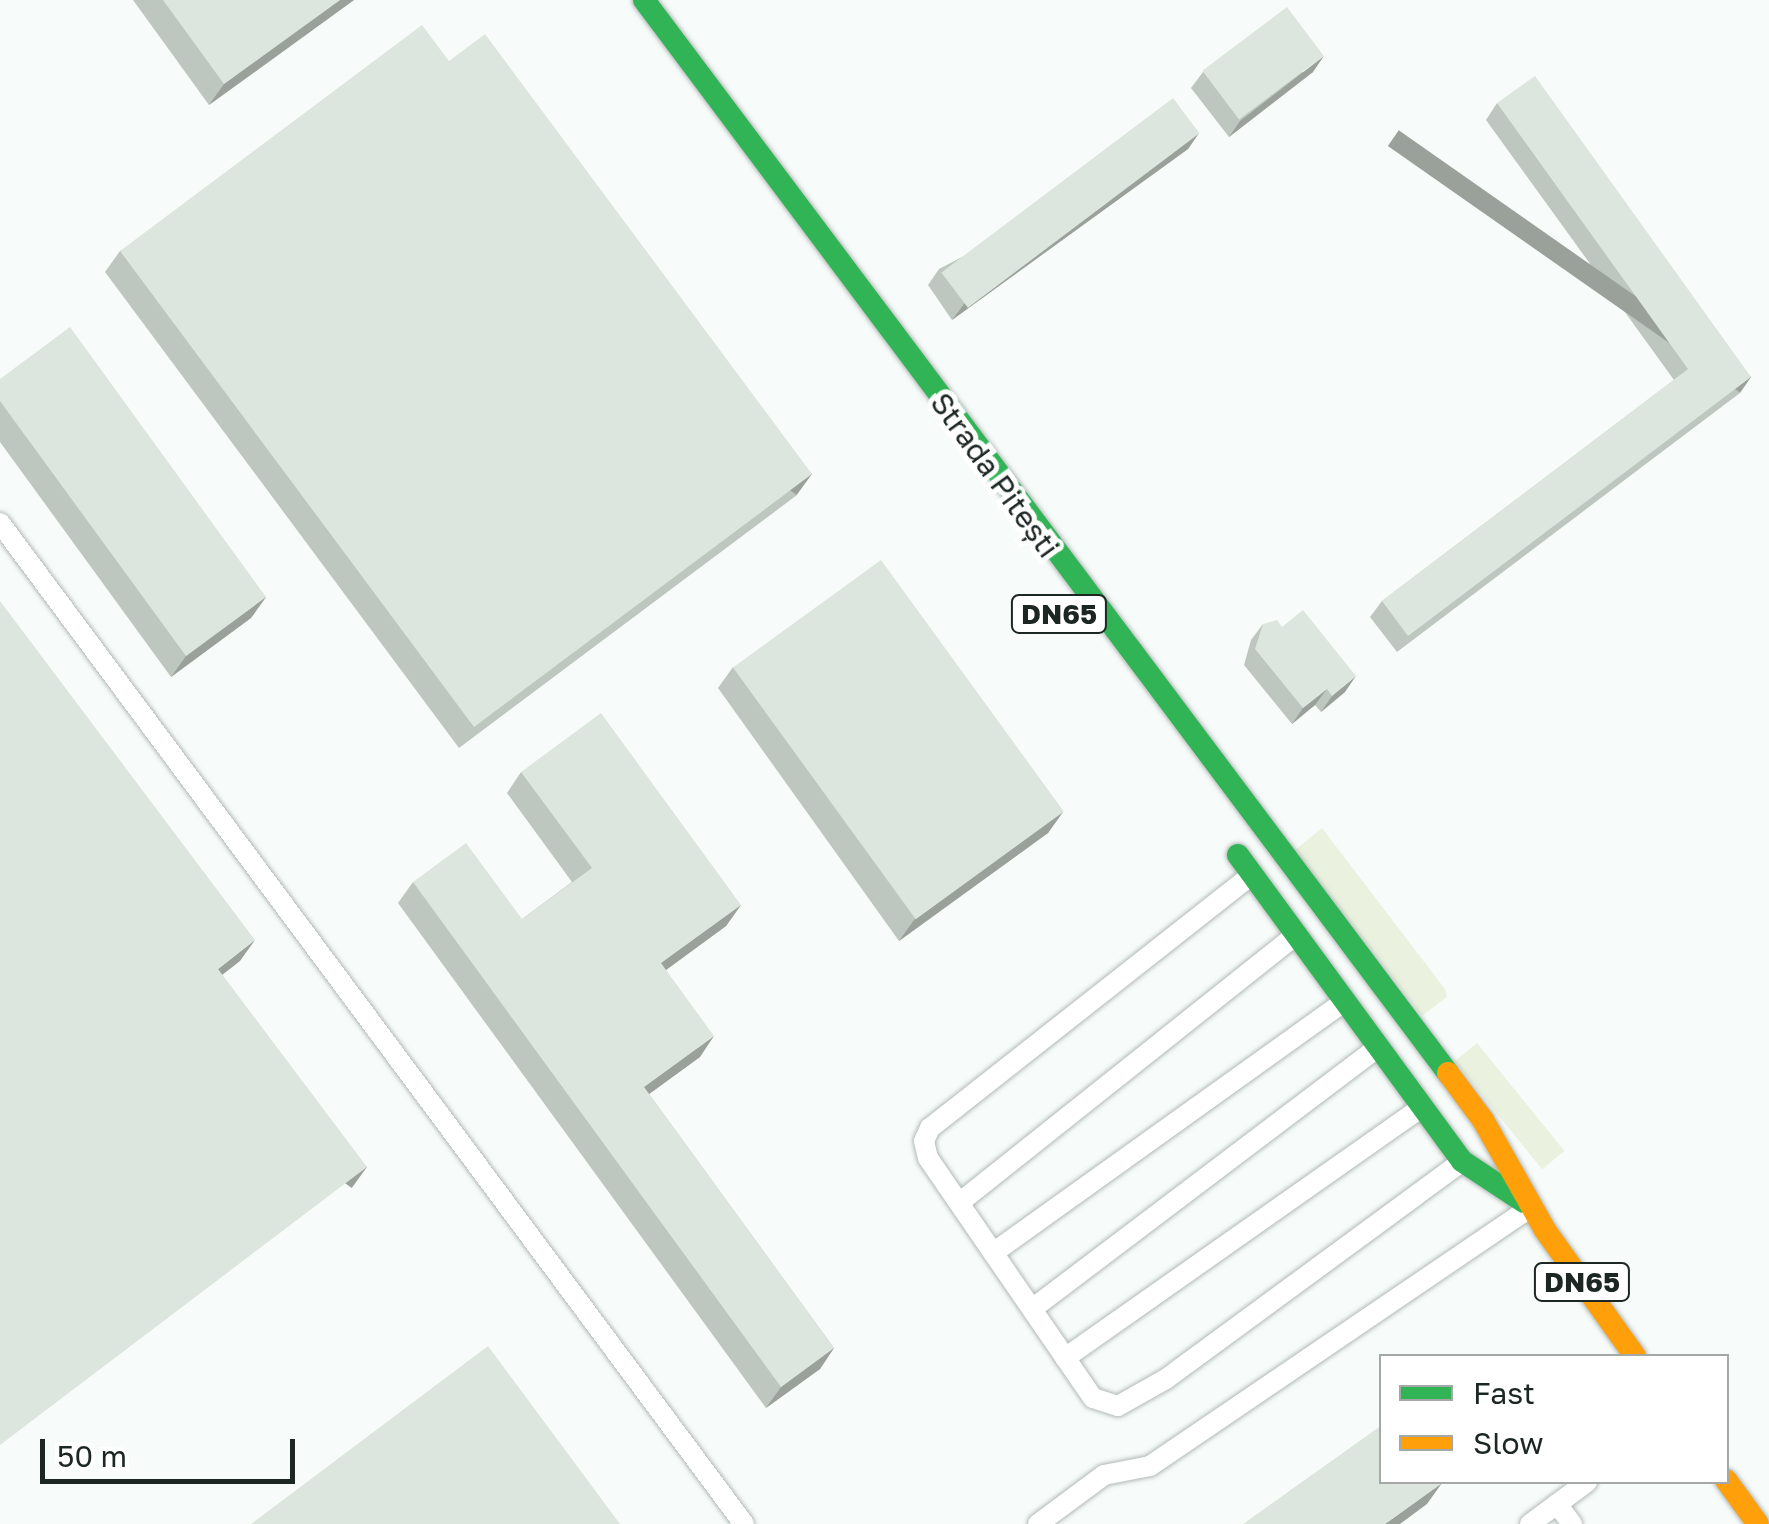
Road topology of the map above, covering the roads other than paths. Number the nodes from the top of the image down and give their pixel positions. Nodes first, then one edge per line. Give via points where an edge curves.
1 (644, 0) edge
2 (0, 523) edge
3 (1217, 827) dead end
4 (1252, 875) junction
5 (1296, 935) junction
6 (1345, 1001) junction
7 (1379, 1047) junction
8 (1423, 1106) junction
9 (1462, 1162) junction
10 (958, 1203) junction
11 (1530, 1207) junction
12 (993, 1253) junction
13 (1032, 1310) junction
14 (1635, 1354) edge
15 (1066, 1358) junction
16 (1584, 1484) edge
17 (1729, 1484) edge
18 (1557, 1504) junction
19 (744, 1524) edge
20 (1038, 1524) edge
21 (1530, 1524) edge
22 (1572, 1524) edge
23 (1758, 1524) edge

1 - 11 main road, Strada Pitești / DN65 via 1483,1120
2 - 19 lane
3 - 4 main road, Strada Pitești / DN65
4 - 5 main road, Strada Pitești / DN65
4 - 10 lane via 930,1128 928,1158
5 - 6 main road, Strada Pitești / DN65
5 - 10 lane
6 - 7 main road, Strada Pitești / DN65
6 - 12 lane
7 - 8 main road, Strada Pitești / DN65
7 - 13 lane
8 - 9 main road, Strada Pitești / DN65
8 - 15 lane
9 - 11 main road, Strada Pitești / DN65
9 - 15 lane via 1127,1403 1093,1398
10 - 12 lane
11 - 14 main road, Strada Pitești / DN65
11 - 20 lane via 1150,1466 1104,1475
12 - 13 lane
13 - 15 lane
16 - 18 lane
17 - 23 main road
18 - 21 lane
18 - 22 lane

